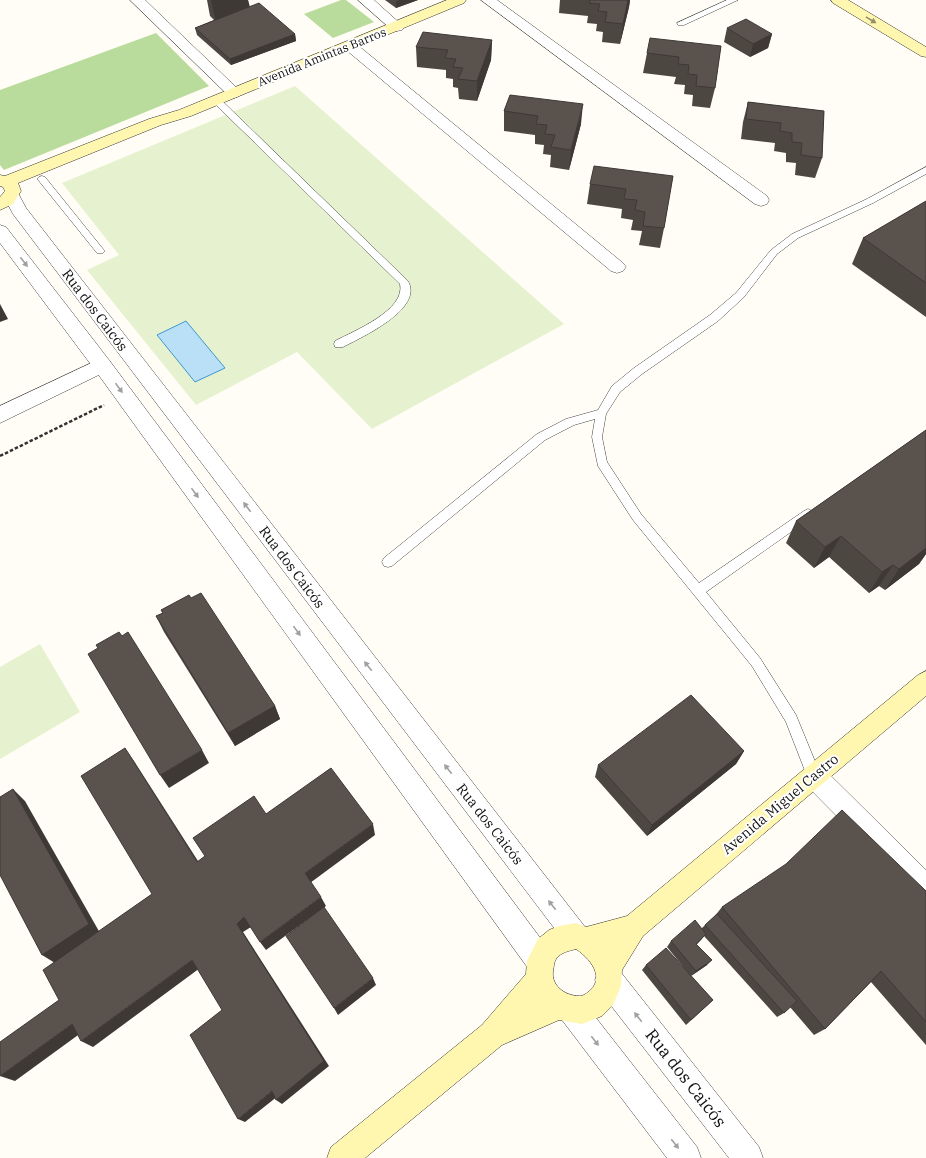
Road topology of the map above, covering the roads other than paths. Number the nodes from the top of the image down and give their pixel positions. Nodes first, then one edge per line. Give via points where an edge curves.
1 (137, 0) edge
2 (365, 0) edge
3 (459, 0) edge
4 (488, 0) edge
5 (734, 0) edge
6 (838, 0) edge
7 (681, 23) dead end
8 (397, 27) junction
9 (350, 46) junction
10 (926, 53) edge
11 (234, 93) junction
12 (216, 100) junction
13 (185, 113) junction
14 (926, 170) edge
15 (42, 179) junction
16 (5, 187) edge
17 (761, 200) dead end
18 (0, 231) edge
19 (100, 251) dead end
20 (617, 267) dead end
21 (339, 344) dead end
22 (102, 366) junction
23 (602, 414) junction
24 (0, 415) edge
25 (819, 507) edge
26 (388, 562) dead end
27 (311, 591) junction
28 (697, 591) junction
29 (282, 610) junction
30 (926, 682) edge
31 (814, 776) junction
32 (926, 888) edge
33 (634, 927) junction
34 (582, 938) junction
35 (539, 970) junction
36 (608, 974) junction
37 (565, 1008) junction
38 (492, 1035) junction
39 (342, 1158) edge
40 (686, 1158) edge
41 (748, 1158) edge

1 - 11 street
2 - 8 street
3 - 8 main road, Avenida Amintas Barros
4 - 17 street
5 - 7 lane
6 -> 10 main road
8 - 9 main road, Avenida Amintas Barros
9 - 11 main road, Avenida Amintas Barros
9 - 20 street
11 - 12 main road, Avenida Amintas Barros
12 - 13 main road, Avenida Amintas Barros
12 - 21 lane via 405,283 406,292 402,303 393,312
13 - 15 main road, Avenida Amintas Barros via 140,138
13 - 16 main road, Avenida Amintas Barros via 155,122
14 - 23 lane via 870,201 795,236 774,252 740,295 714,318 638,370 616,390
15 - 16 main road, Avenida Amintas Barros
15 - 19 lane
27 -> 16 street, Rua dos Caicós via 19,210
18 -> 22 street, Rua dos Caicós
22 - 24 street
22 -> 29 street, Rua dos Caicós
23 - 26 lane via 580,417 541,437
23 - 28 lane via 597,437 602,463 637,517
25 - 28 lane
27 - 29 street
34 -> 27 street, Rua dos Caicós
28 - 31 lane via 756,662 772,686 791,719
29 -> 35 street, Rua dos Caicós
30 - 31 main road, Avenida Miguel Castro
31 - 32 street
31 - 33 main road, Avenida Miguel Castro
33 - 34 main road, Avenida Miguel Castro
33 - 36 main road, Avenida Miguel Castro
34 - 35 main road via 566,937 556,940 548,947
34 - 36 main road via 597,946 604,956
35 - 37 main road via 543,990 550,1000
35 - 38 main road
36 - 37 main road via 606,990 592,1006 582,1010
41 -> 36 street, Rua dos Caicós
37 - 38 main road
37 -> 40 street
38 - 39 main road

